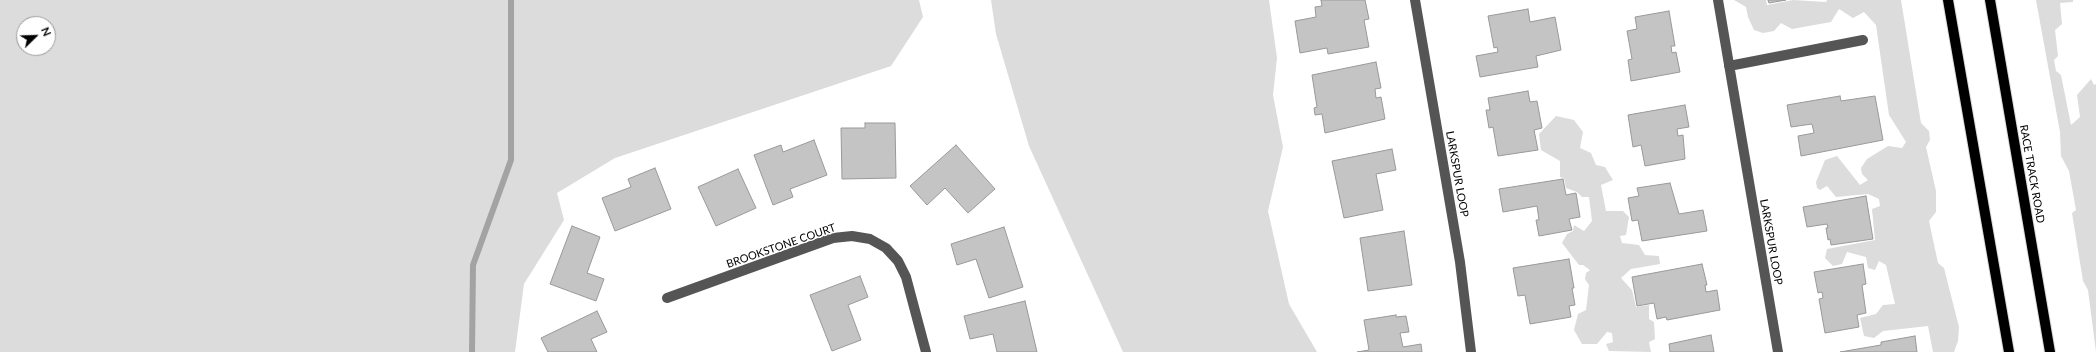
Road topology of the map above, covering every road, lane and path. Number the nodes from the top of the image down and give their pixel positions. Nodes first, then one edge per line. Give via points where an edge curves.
1 (1415, 0) edge
2 (1718, 0) edge
3 (1948, 0) edge
4 (1990, 0) edge
5 (1863, 40) dead end
6 (1729, 66) junction
7 (667, 298) dead end
8 (926, 352) edge
9 (1471, 352) edge
10 (1778, 352) edge
11 (2009, 352) edge
12 (2050, 352) edge

1 - 9 street, LARKSPUR LOOP via 1460,262
2 - 6 street, LARKSPUR LOOP
3 - 11 main road
4 - 12 main road, RACE TRACK ROAD
5 - 6 street
6 - 10 street, LARKSPUR LOOP
7 - 8 street, BROOKSTONE COURT via 834,238 852,236 870,239 886,248 898,261 906,277

